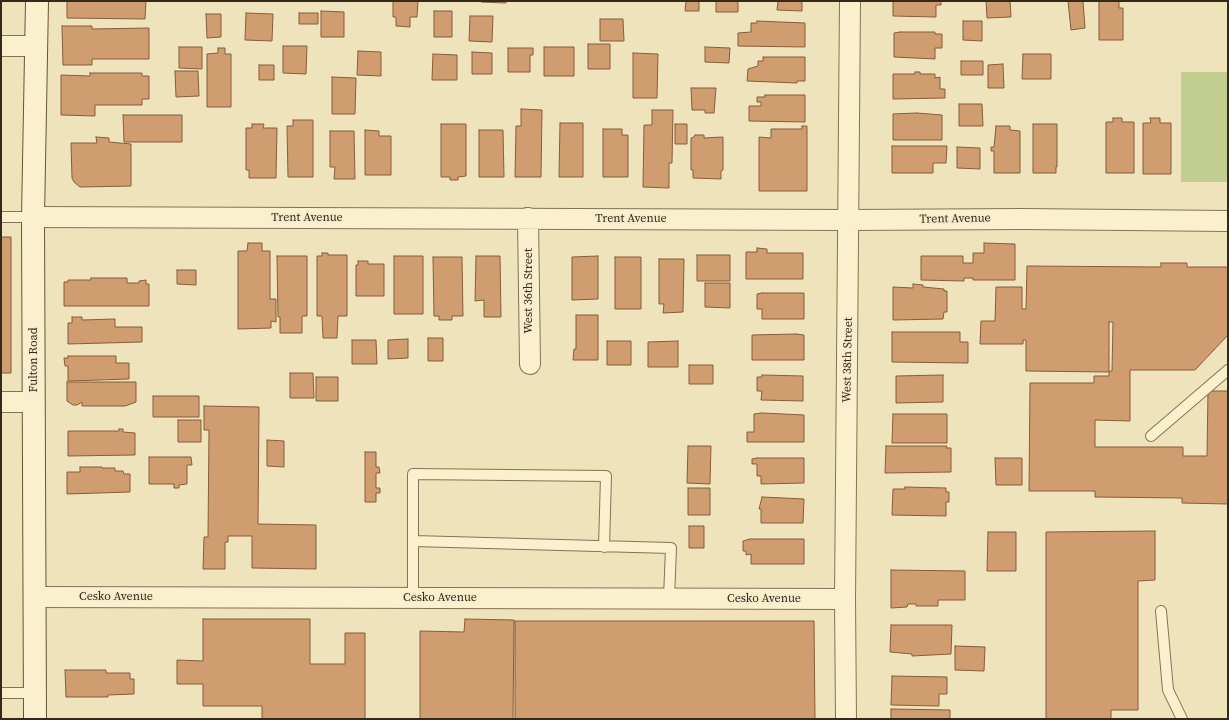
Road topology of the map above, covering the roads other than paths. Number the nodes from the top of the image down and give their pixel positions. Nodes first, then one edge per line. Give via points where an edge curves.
1 (37, 1) edge
2 (850, 1) edge
3 (1, 46) edge
4 (35, 46) junction
5 (1, 217) edge
6 (33, 217) junction
7 (528, 218) junction
8 (849, 220) junction
9 (1228, 221) edge
10 (530, 364) dead end
11 (1228, 370) edge
12 (1, 402) edge
13 (34, 402) junction
14 (1151, 436) dead end
15 (413, 541) junction
16 (604, 546) junction
17 (35, 597) junction
18 (413, 598) junction
19 (669, 598) junction
20 (846, 599) junction
21 (1161, 611) dead end
22 (1, 693) edge
23 (35, 693) junction
24 (35, 719) edge
25 (846, 719) edge
26 (1182, 719) edge

1 - 4 main road, Fulton Road
2 - 8 street, West 38th Street
3 - 4 street
4 - 6 main road, Fulton Road
5 - 6 lane
6 - 7 street, Trent Avenue
6 - 13 main road, Fulton Road
7 - 8 street, Trent Avenue
7 - 10 street, West 36th Street
8 - 9 street, Trent Avenue
8 - 20 street, West 38th Street
11 - 14 lane
12 - 13 street
13 - 17 main road, Fulton Road
15 - 16 lane
15 - 16 lane via 413,474 606,476
15 - 18 lane
16 - 19 lane via 671,548
17 - 18 street, Cesko Avenue
17 - 23 main road, Fulton Road
18 - 19 street, Cesko Avenue
19 - 20 street, Cesko Avenue
20 - 25 street, West 38th Street
21 - 26 lane via 1168,690
22 - 23 lane
23 - 24 main road, Fulton Road

